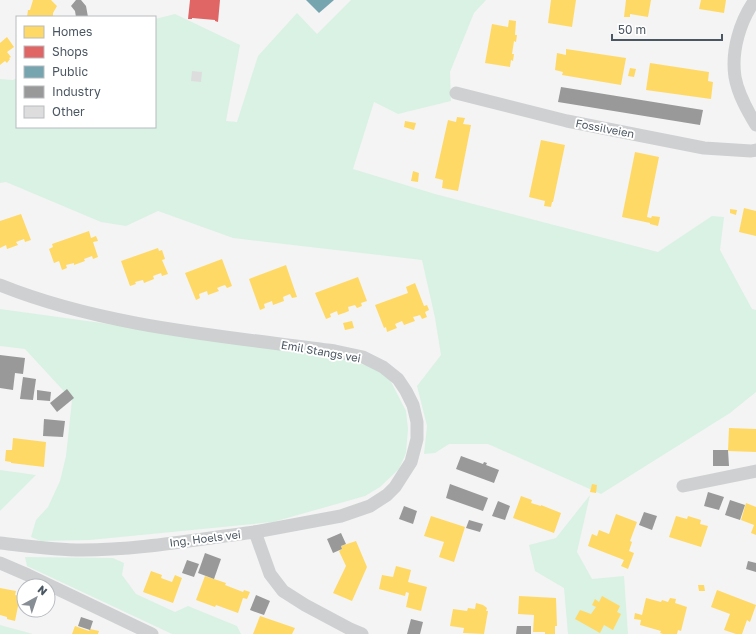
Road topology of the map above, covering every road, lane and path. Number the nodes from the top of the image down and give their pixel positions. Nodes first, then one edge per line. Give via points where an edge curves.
1 (755, 0) edge
2 (456, 92) dead end
3 (756, 125) edge
4 (756, 150) edge
5 (0, 285) edge
6 (756, 471) edge
7 (683, 486) dead end
8 (255, 532) junction
9 (0, 543) edge
10 (0, 563) edge
11 (152, 634) edge
12 (362, 634) edge

1 - 3 street via 740,30 735,53 735,76 740,96
2 - 4 street, Fossilveien via 567,121 704,148 751,152
5 - 8 street, Emil Stangs vei via 28,296 79,310 156,326 363,357 383,367 398,379 409,395 418,422 411,462 395,487 370,506 341,516
6 - 7 street
8 - 9 street, Ing. Hoels vei via 126,548 82,550
8 - 12 street, Ing. Hoels vei via 270,574 283,591
10 - 11 street

